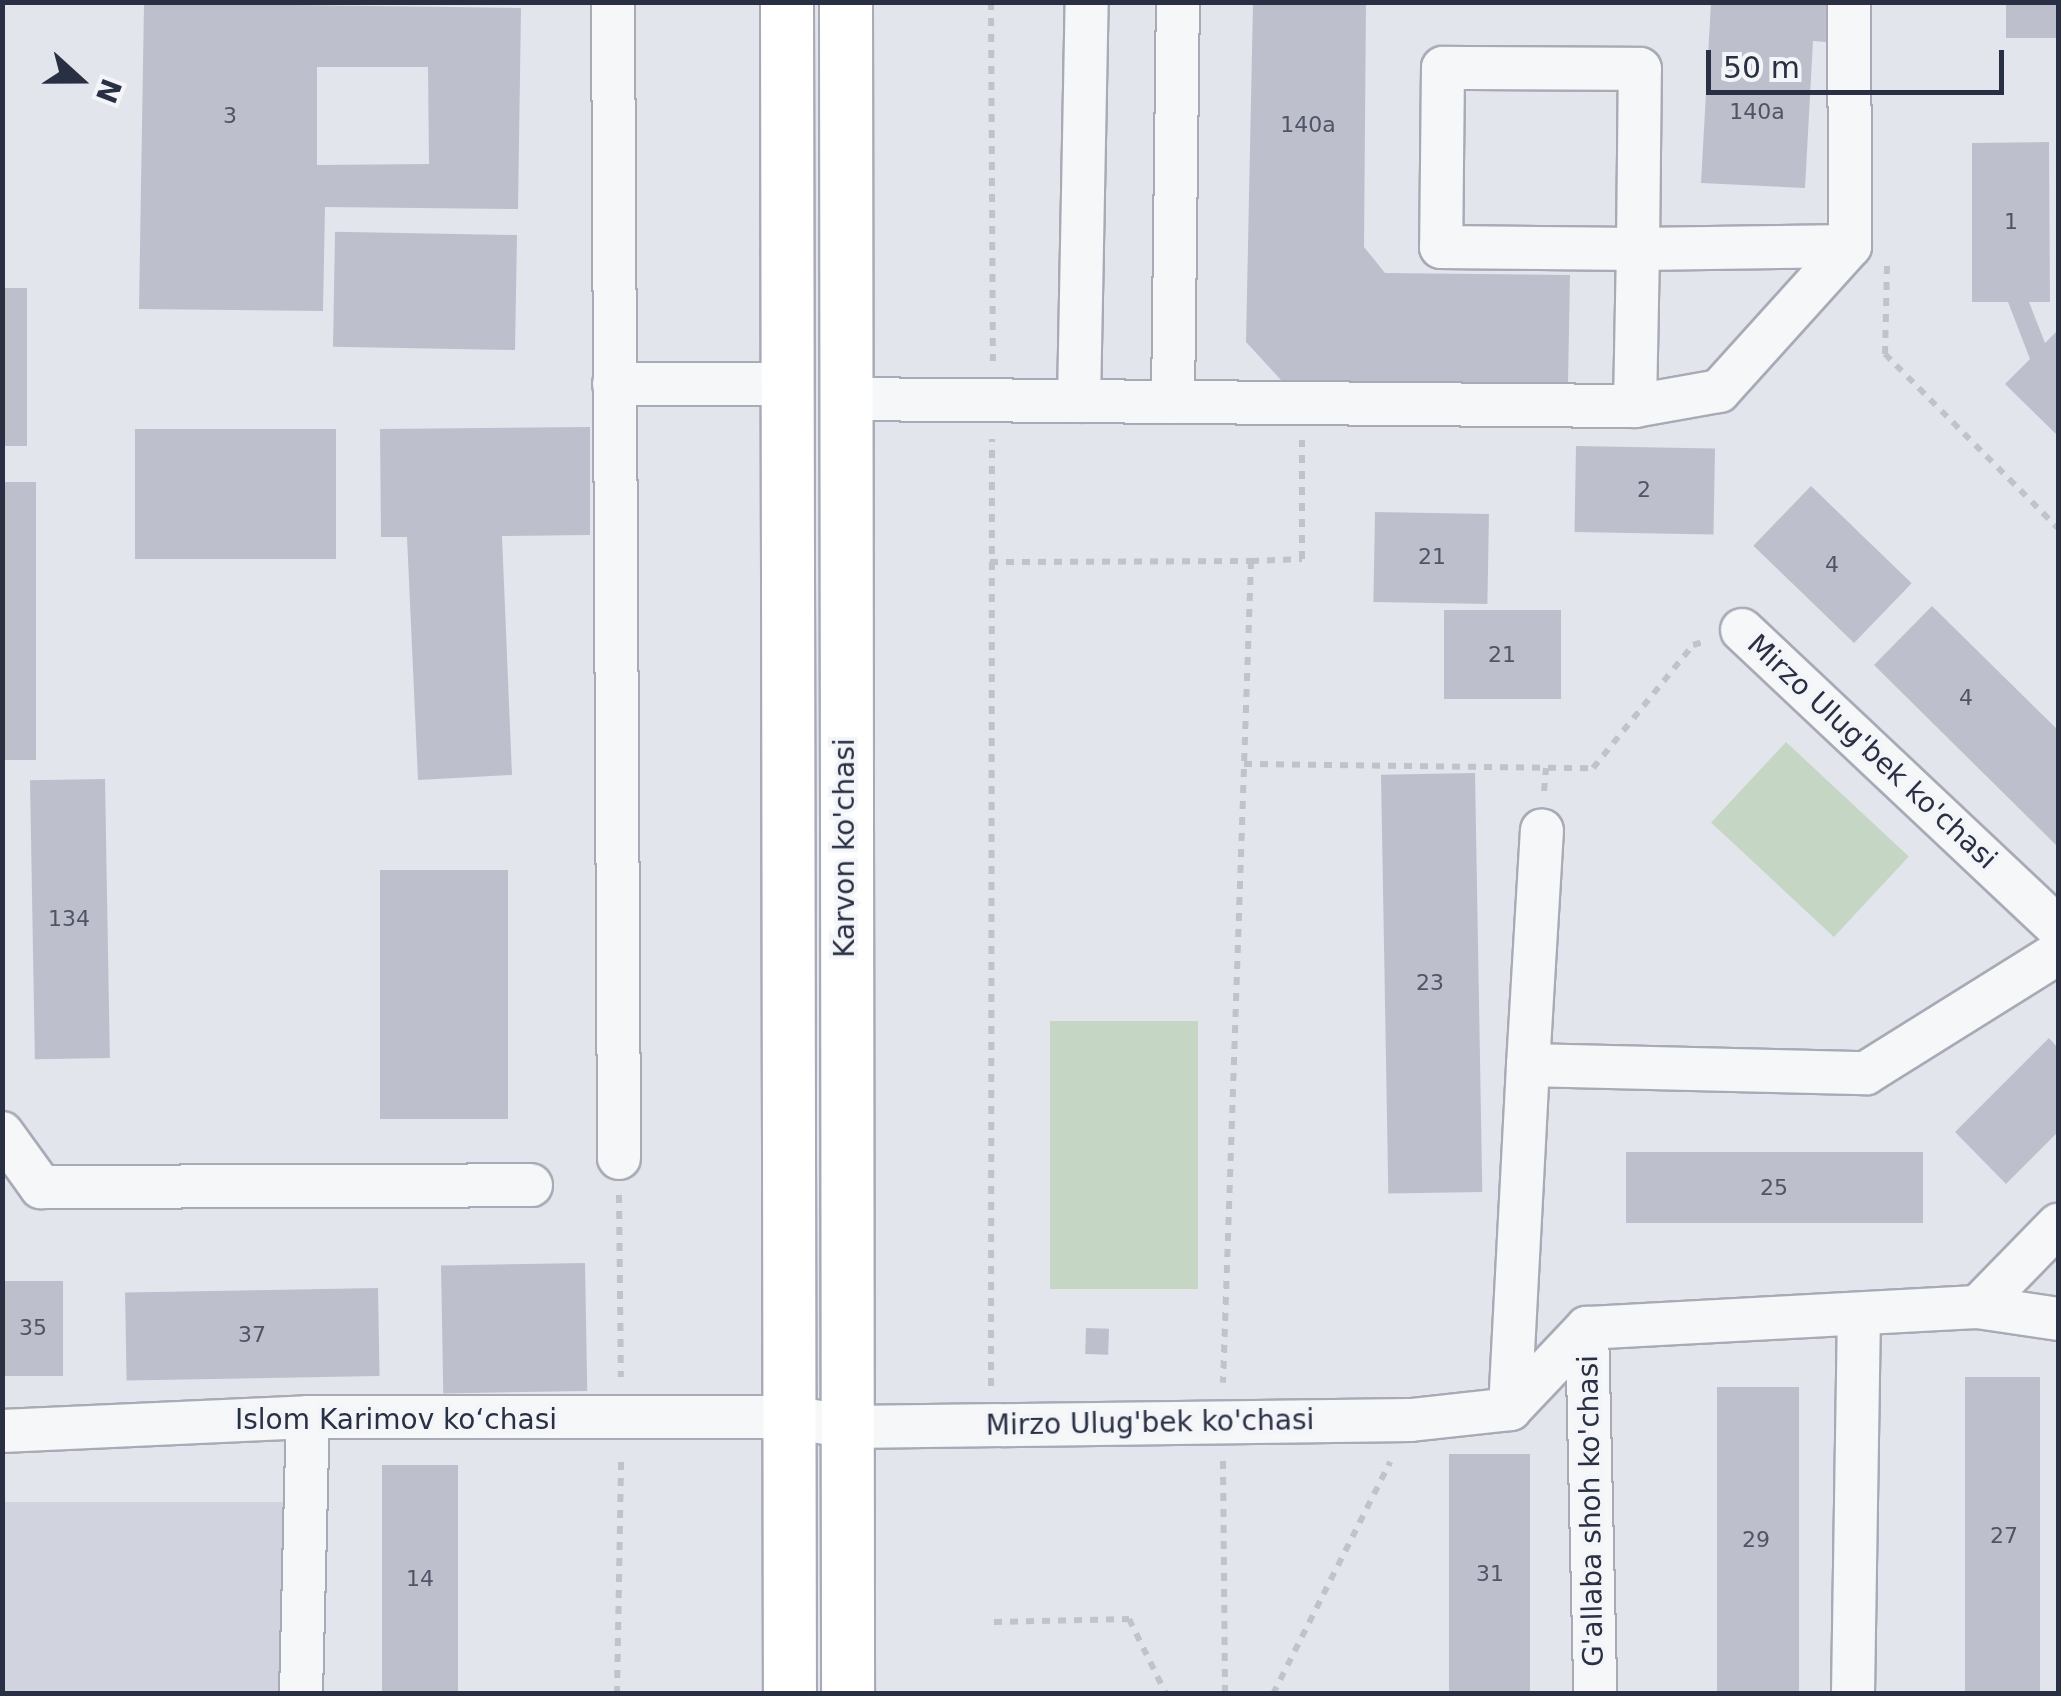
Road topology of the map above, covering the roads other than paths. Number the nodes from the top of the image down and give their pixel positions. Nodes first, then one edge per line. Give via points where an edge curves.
1 (613, 2) edge
2 (787, 2) edge
3 (846, 2) edge
4 (1086, 2) edge
5 (1178, 2) edge
6 (1849, 2) edge
7 (1638, 249) junction
8 (1869, 251) junction
9 (614, 384) junction
10 (787, 384) junction
11 (843, 400) junction
12 (1078, 401) junction
13 (1173, 402) junction
14 (1636, 406) junction
15 (1742, 630) road end
16 (1542, 830) dead end
17 (2058, 928) edge
18 (2058, 953) edge
19 (1528, 1065) junction
20 (2, 1132) edge
21 (618, 1158) dead end
22 (531, 1184) dead end
23 (22, 1188) edge
24 (2058, 1225) edge
25 (1978, 1306) junction
26 (1859, 1315) junction
27 (2058, 1319) edge
28 (1587, 1328) junction
29 (1510, 1410) junction
30 (308, 1416) junction
31 (790, 1418) junction
32 (849, 1428) junction
33 (2, 1432) edge
34 (301, 1694) edge
35 (790, 1694) edge
36 (848, 1694) edge
37 (1595, 1694) edge
38 (1853, 1694) edge

1 - 9 street
2 - 10 main road
3 - 11 main road, Karvon ko'chasi
4 - 12 street
5 - 13 street
6 - 8 street
7 - 7 street via 1640,69 1443,68 1442,248
7 - 8 street
7 - 14 street
8 - 14 street via 1719,391
9 - 10 street
9 - 21 street
10 - 31 main road
11 - 12 street
11 - 32 main road, Karvon ko'chasi
12 - 13 street
13 - 14 street
15 - 17 street, Mirzo Ulug'bek ko'chasi
16 - 19 street
18 - 19 street via 1866,1073
19 - 29 street
20 - 23 street
22 - 23 street
24 - 25 street
25 - 26 street
25 - 27 street
26 - 28 street
26 - 38 street
28 - 29 street
28 - 37 street, G'allaba shoh ko'chasi
29 - 32 street, Mirzo Ulug'bek ko'chasi via 1411,1420
30 - 31 street, Islom Karimov ko‘chasi
30 - 33 street, Islom Karimov ko‘chasi
30 - 34 street
31 - 32 street, Mirzo Ulug'bek ko'chasi
31 - 35 main road
32 - 36 main road, Karvon ko'chasi

